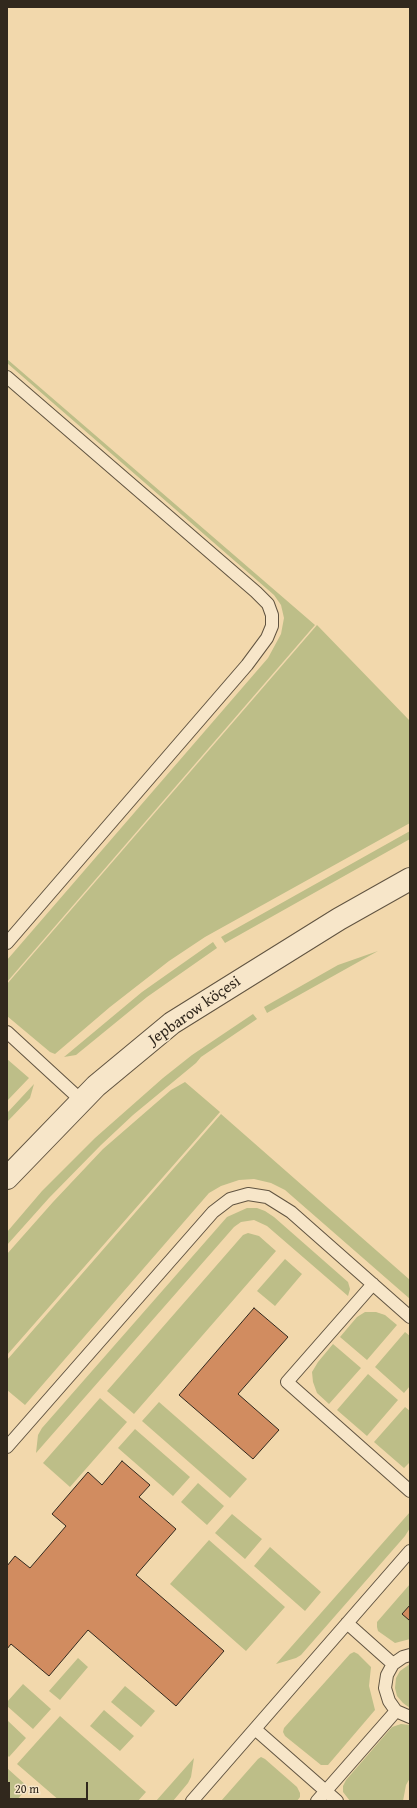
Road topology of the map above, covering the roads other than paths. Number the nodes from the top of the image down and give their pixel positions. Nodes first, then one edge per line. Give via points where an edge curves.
1 (7, 377) edge
2 (410, 879) edge
3 (7, 943) edge
4 (7, 1032) edge
5 (82, 1101) junction
6 (7, 1178) edge
7 (373, 1284) junction
8 (410, 1317) edge
9 (7, 1447) edge
10 (410, 1491) edge
11 (410, 1551) edge
12 (347, 1623) junction
13 (410, 1655) edge
14 (393, 1664) junction
15 (396, 1711) junction
16 (410, 1717) edge
17 (255, 1729) junction
18 (326, 1791) junction
19 (192, 1801) edge
20 (318, 1801) edge
21 (337, 1801) edge

1 - 3 lane via 256,592 268,604 272,626 267,638 247,665
2 - 5 street, Jepbarow köçesi via 326,927 172,1023 96,1086
4 - 5 lane
5 - 6 street, Jepbarow köçesi
7 - 8 lane
7 - 9 lane via 291,1212 267,1197 248,1194 230,1199 212,1212
7 - 10 lane via 287,1382
11 - 12 lane
12 - 14 lane
12 - 17 lane
13 - 14 lane
14 - 15 lane via 387,1675 385,1688 388,1700
15 - 16 lane
15 - 18 lane
17 - 18 lane
17 - 19 lane
18 - 20 lane
18 - 21 lane

